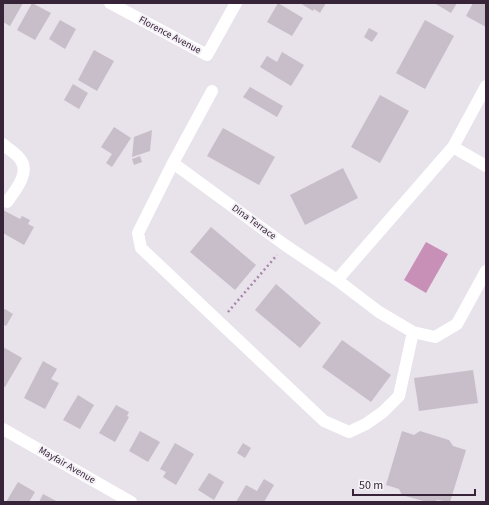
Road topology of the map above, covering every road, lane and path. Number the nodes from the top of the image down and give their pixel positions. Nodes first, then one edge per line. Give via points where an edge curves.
1 (110, 3) edge
2 (236, 3) edge
3 (486, 86) edge
4 (212, 91) dead end
5 (3, 144) edge
6 (453, 146) junction
7 (173, 163) junction
8 (486, 166) edge
9 (7, 202) dead end
10 (285, 245) junction
11 (486, 271) edge
12 (337, 280) junction
13 (233, 308) dead end
14 (413, 332) junction
15 (3, 429) edge
16 (131, 502) edge

1 - 2 street, Florence Avenue via 207,55
3 - 6 street
4 - 7 street
5 - 9 street via 20,159 24,170 21,180
6 - 8 street
6 - 12 street
7 - 10 street, Dina Terrace
7 - 14 street via 138,233 141,248 324,421 349,432 383,412 399,396
10 - 12 street, Dina Terrace
10 - 13 path
11 - 14 street, Dina Terrace via 457,324 435,337
12 - 14 street, Dina Terrace via 379,312
15 - 16 street, Mayfair Avenue

